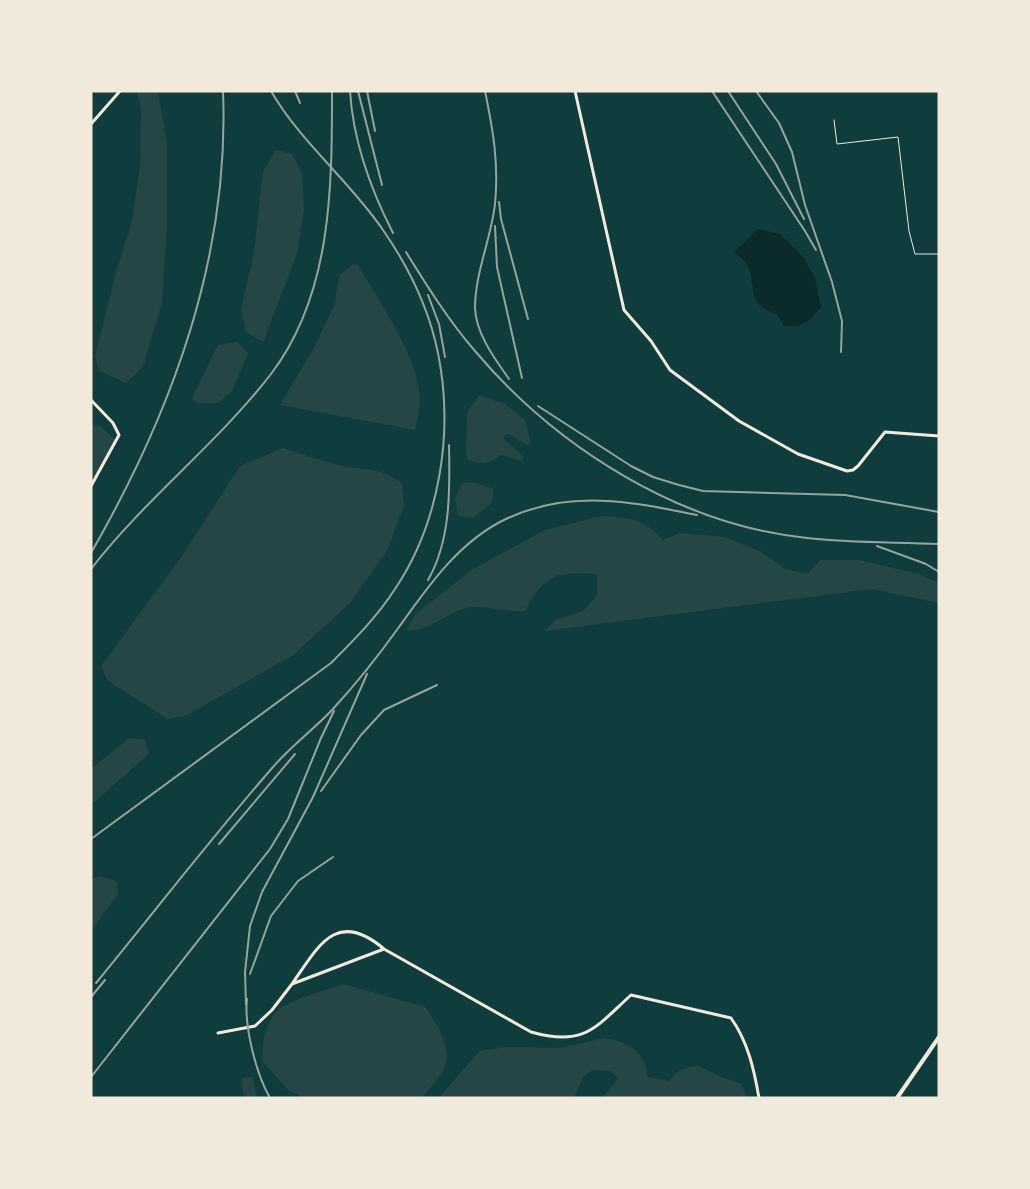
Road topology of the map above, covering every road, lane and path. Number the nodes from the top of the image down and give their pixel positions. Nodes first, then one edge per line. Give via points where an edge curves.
1 (120, 91) edge
2 (575, 91) edge
3 (834, 120) dead end
4 (91, 124) edge
5 (939, 254) edge
6 (91, 400) edge
7 (939, 436) edge
8 (91, 486) edge
9 (384, 949) junction
10 (292, 984) junction
11 (218, 1033) dead end
12 (939, 1037) edge
13 (759, 1098) edge
14 (897, 1098) edge

1 - 4 street
2 - 7 street via 624,310 651,341 670,370 739,421 798,454 846,471 858,466 885,432
3 - 5 lane via 837,144 898,137 914,254
6 - 8 street via 113,423 119,435
9 - 10 street
9 - 10 street via 368,936 339,933 323,940
9 - 13 street via 532,1032 557,1038 574,1038 588,1032 631,995 731,1018 741,1032 753,1063
10 - 11 street via 255,1026
12 - 14 street

